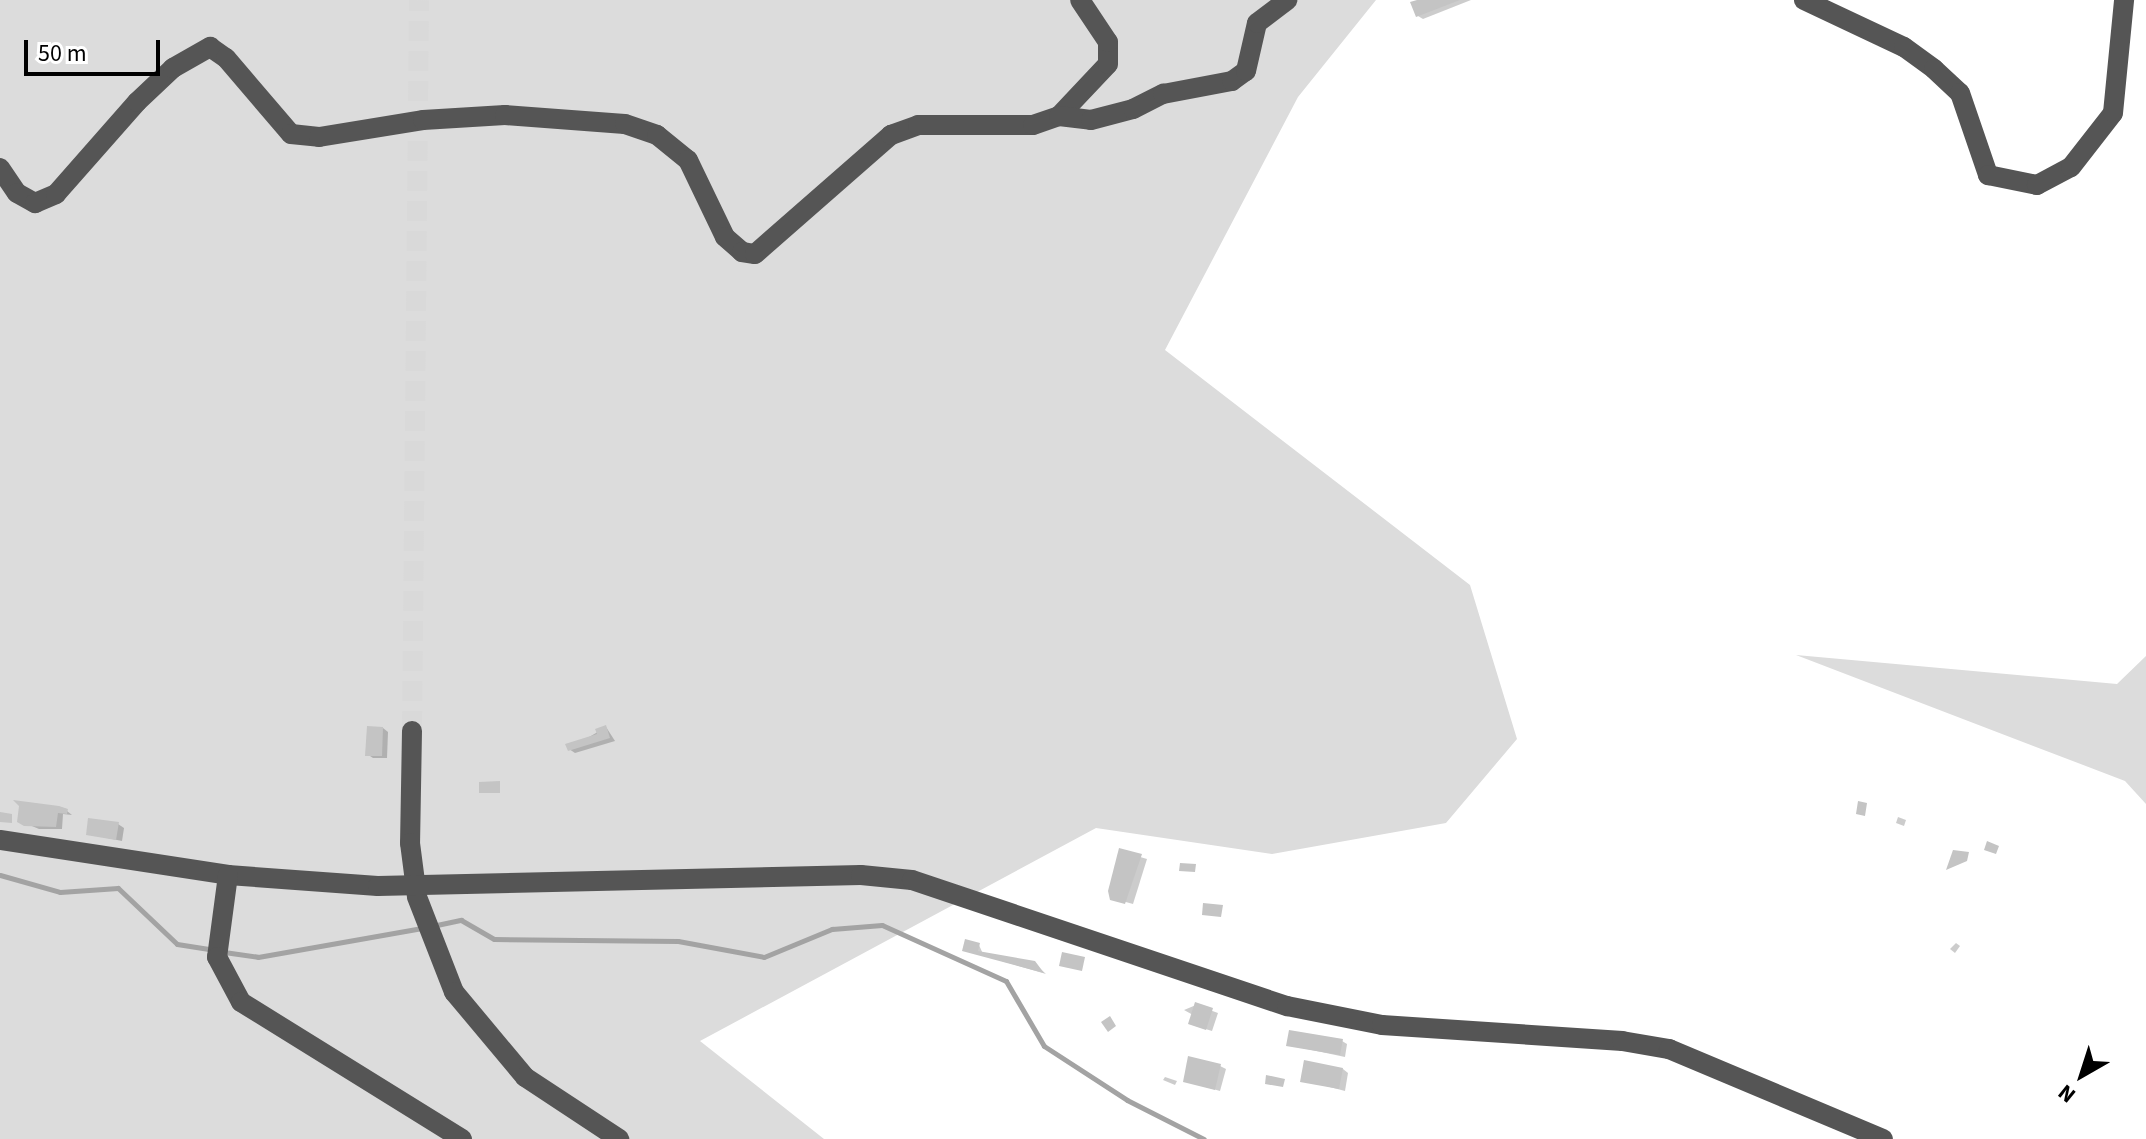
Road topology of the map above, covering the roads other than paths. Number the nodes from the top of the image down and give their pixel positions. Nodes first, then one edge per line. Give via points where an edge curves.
1 (1080, 0) edge
2 (1287, 0) edge
3 (1804, 0) edge
4 (2124, 0) edge
5 (1059, 116) junction
6 (0, 168) edge
7 (412, 731) tunnel mouth
8 (0, 840) edge
9 (228, 875) junction
10 (615, 1138) edge
11 (462, 1139) edge
12 (1883, 1139) edge

1 - 5 street via 1108,42 1108,64
2 - 5 street via 1257,23 1246,71 1232,81 1163,94 1091,120
3 - 4 street via 1904,47 1934,69 1960,93 1988,175 2037,185 2071,167 2113,113
5 - 6 street via 1033,125 918,125 891,135 755,254 742,252 725,237 688,160 657,135 625,124 505,115 423,120 319,137 291,134 226,58 210,47 173,68 137,102 56,194 35,203 17,193
7 - 10 street via 410,843 420,910 454,992 500,1053 557,1101
8 - 9 street
9 - 11 street via 217,957 241,1002
9 - 12 street via 447,888 861,875 912,880 1287,1006 1382,1025 1622,1041 1669,1049

